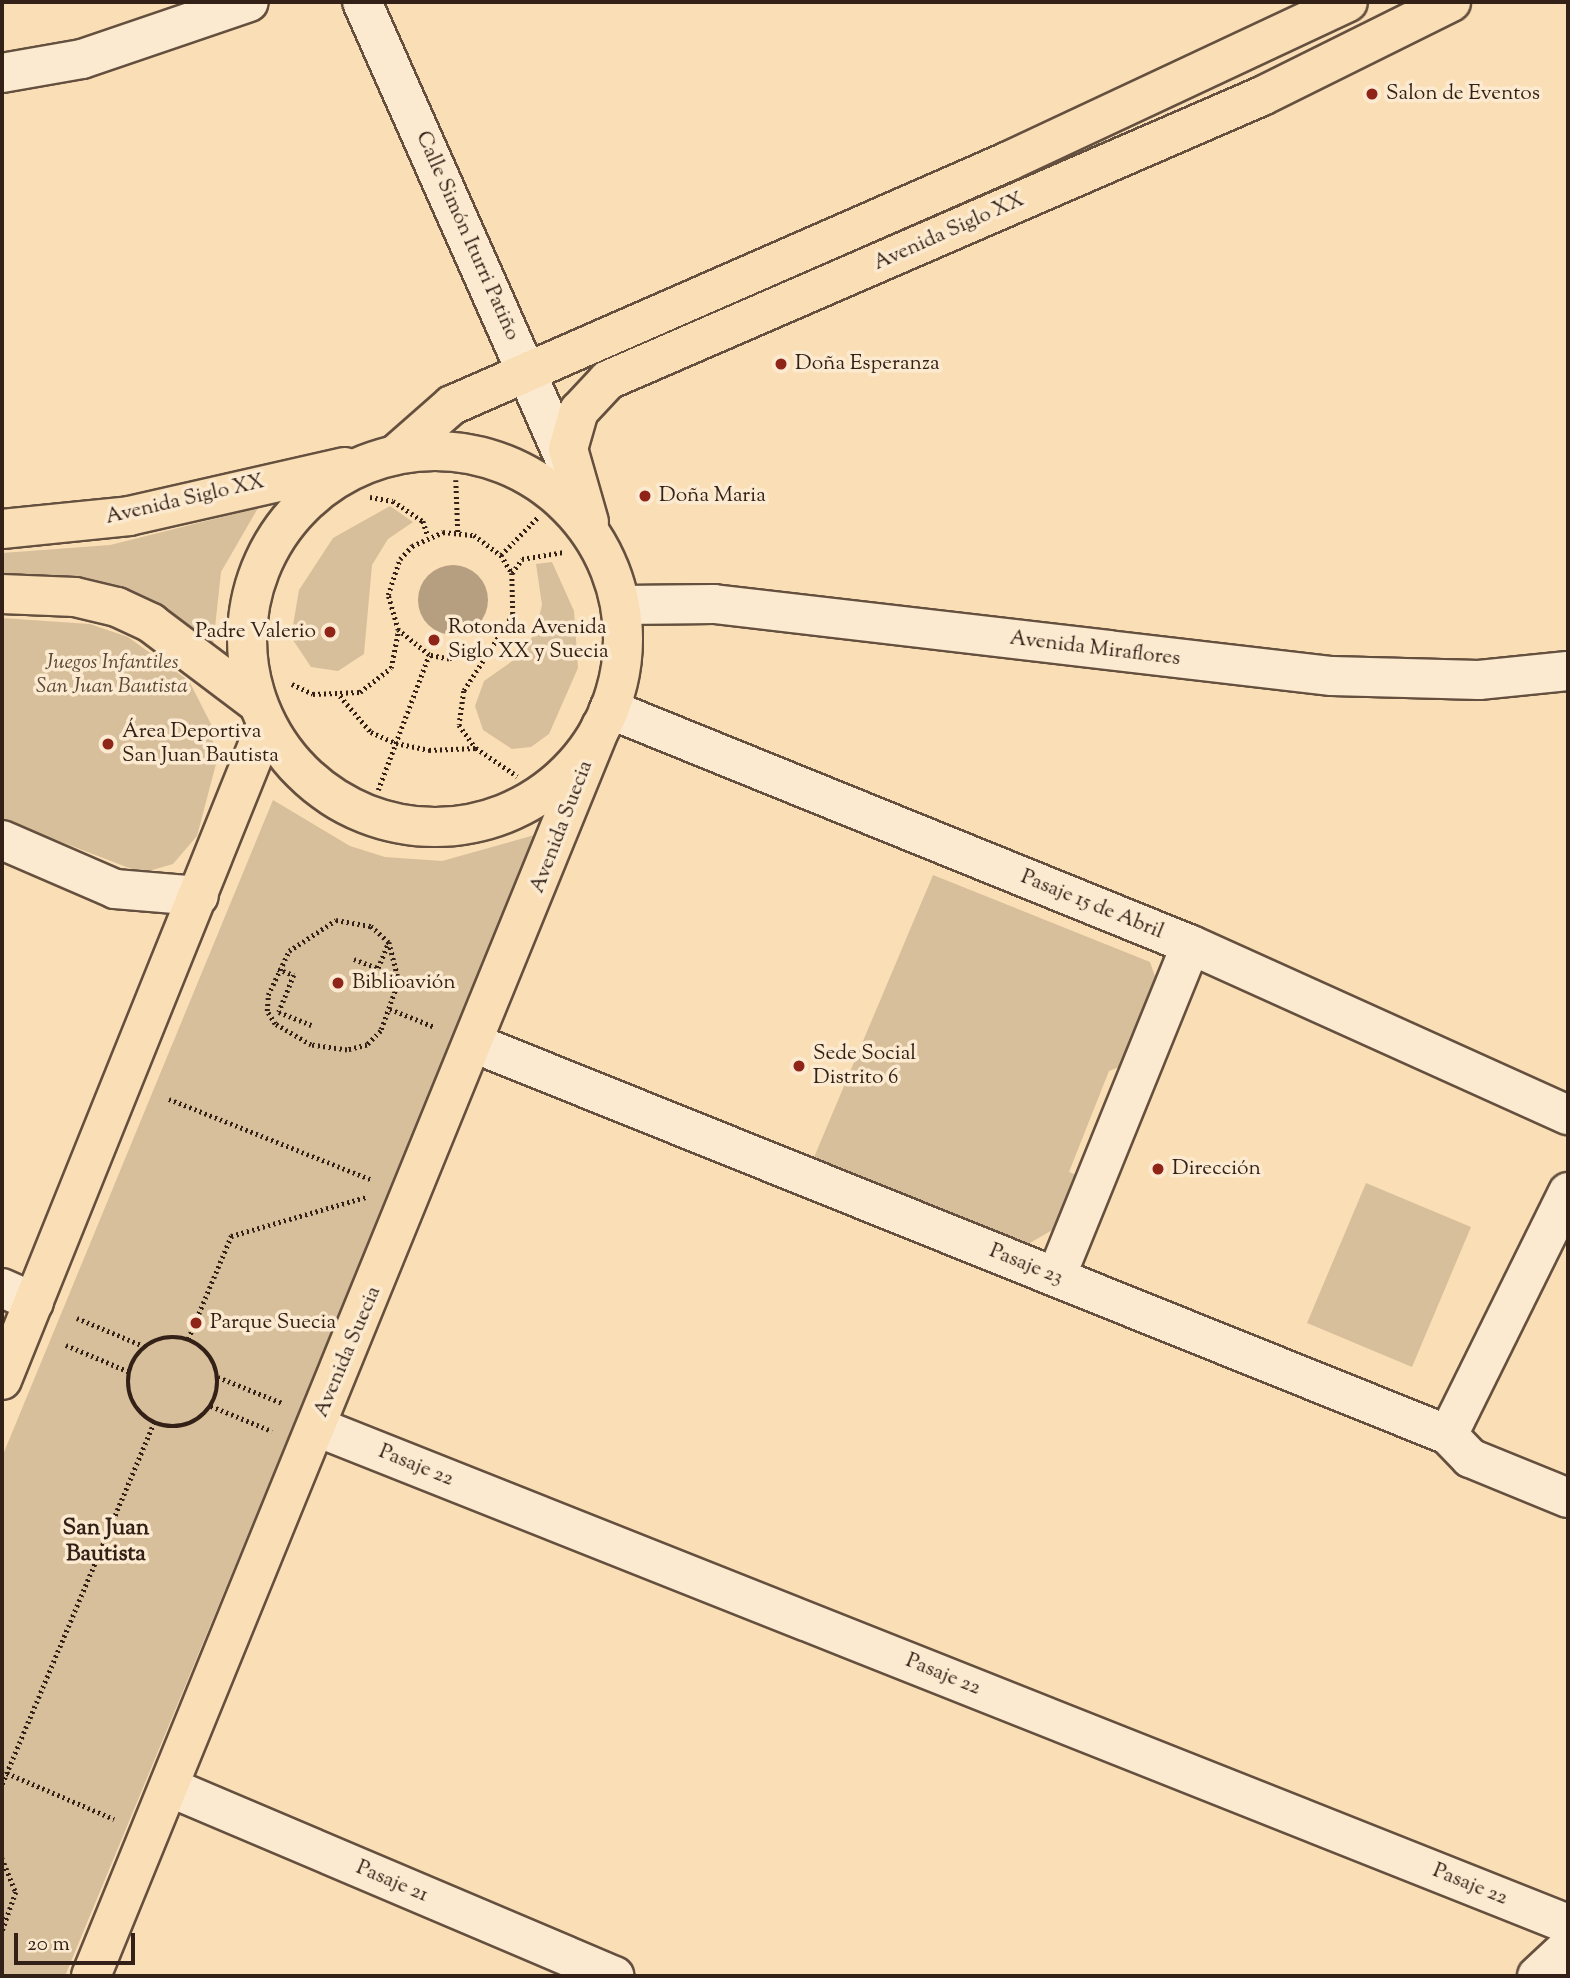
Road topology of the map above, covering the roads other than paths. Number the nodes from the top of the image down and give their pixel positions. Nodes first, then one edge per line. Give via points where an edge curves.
1 (249, 2) edge
2 (362, 2) edge
3 (1348, 2) edge
4 (1451, 2) edge
5 (2, 73) edge
6 (528, 370) junction
7 (375, 471) junction
8 (570, 471) junction
9 (2, 529) edge
10 (582, 547) junction
11 (2, 594) edge
12 (623, 605) junction
13 (1568, 671) edge
14 (261, 714) junction
15 (605, 717) junction
16 (2, 840) edge
17 (199, 896) junction
18 (1191, 945) junction
19 (462, 1038) junction
20 (1568, 1115) edge
21 (1568, 1192) edge
22 (1056, 1277) junction
23 (18, 1295) edge
24 (2, 1380) edge
25 (305, 1417) junction
26 (1448, 1435) junction
27 (1568, 1498) edge
28 (169, 1787) junction
29 (1568, 1924) edge
30 (1568, 1947) edge
31 (90, 1976) edge
32 (615, 1976) edge
33 (1537, 1976) edge

1 - 5 street via 82,60
2 - 6 street, Calle Simón Iturri Patiño
3 - 6 main road, Avenida Siglo XX via 997,166
4 - 8 main road, Avenida Siglo XX via 1262,96 608,380 572,427
6 - 7 main road, Avenida Siglo XX via 452,405
6 - 8 street, Calle Simón Iturri Patiño
7 - 9 main road, Avenida Siglo XX via 130,516
7 - 10 main road via 447,451 511,467 559,498
7 - 14 main road via 298,509 265,557 248,613
8 - 10 main road, Avenida Siglo XX
10 - 12 main road
11 - 14 main road via 75,597 117,607 151,623
12 - 13 street, Avenida Miraflores via 714,604 1332,677 1479,680
12 - 15 main road via 625,637
14 - 15 main road via 300,772 345,807 428,828 485,821 537,797 579,759
14 - 17 main road
15 - 18 street, Pasaje 15 de Abril
15 - 19 main road, Avenida Suecia
16 - 17 street via 115,889
17 - 23 main road
18 - 20 street, Pasaje 15 de Abril
18 - 22 street
19 - 22 street, Pasaje 23
19 - 25 main road, Avenida Suecia
21 - 26 street
22 - 26 street, Pasaje 23
23 - 24 main road
25 - 28 main road, Avenida Suecia
25 - 29 street, Pasaje 22
26 - 27 street, Pasaje 23 via 1470,1458
28 - 31 main road, Avenida Suecia
28 - 32 street, Pasaje 21
30 - 33 street

